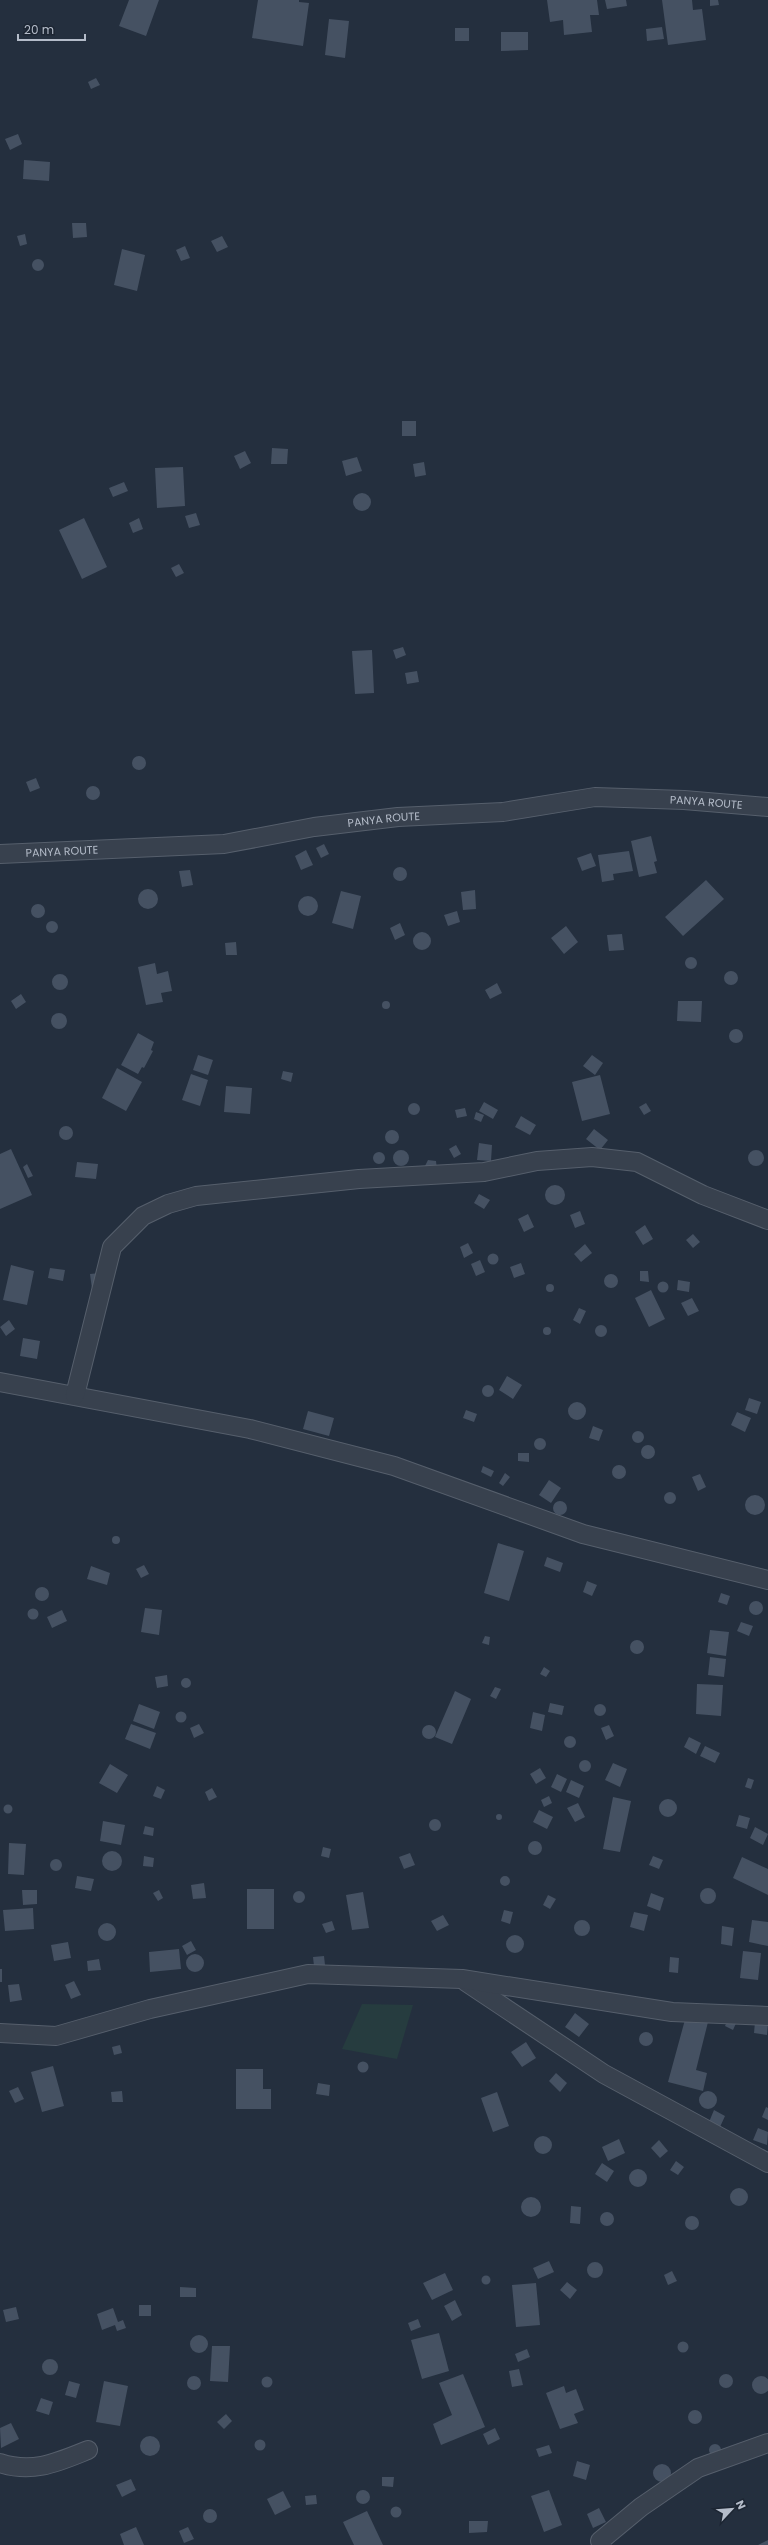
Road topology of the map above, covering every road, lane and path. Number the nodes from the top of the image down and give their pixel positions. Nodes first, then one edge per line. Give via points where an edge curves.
1 (768, 807) edge
2 (0, 854) edge
3 (768, 1220) edge
4 (0, 1382) edge
5 (75, 1395) junction
6 (768, 1580) edge
7 (462, 1979) junction
8 (768, 2016) edge
9 (0, 2033) edge
10 (768, 2163) edge
11 (768, 2443) edge
12 (88, 2450) dead end
13 (0, 2462) edge
14 (602, 2545) edge

1 - 2 street, PANYA ROUTE via 684,800 595,797 503,812 398,817 314,827 224,844
3 - 5 street via 703,1195 637,1162 592,1157 536,1161 484,1172 359,1179 196,1196 168,1204 143,1216 112,1246
4 - 5 street
5 - 6 street via 250,1429 394,1466 583,1534
7 - 8 street via 672,2012
7 - 9 street via 308,1974 150,2009 56,2036
7 - 10 street via 604,2074
11 - 14 street via 698,2468 641,2507 600,2541
12 - 13 street via 49,2465 32,2468

